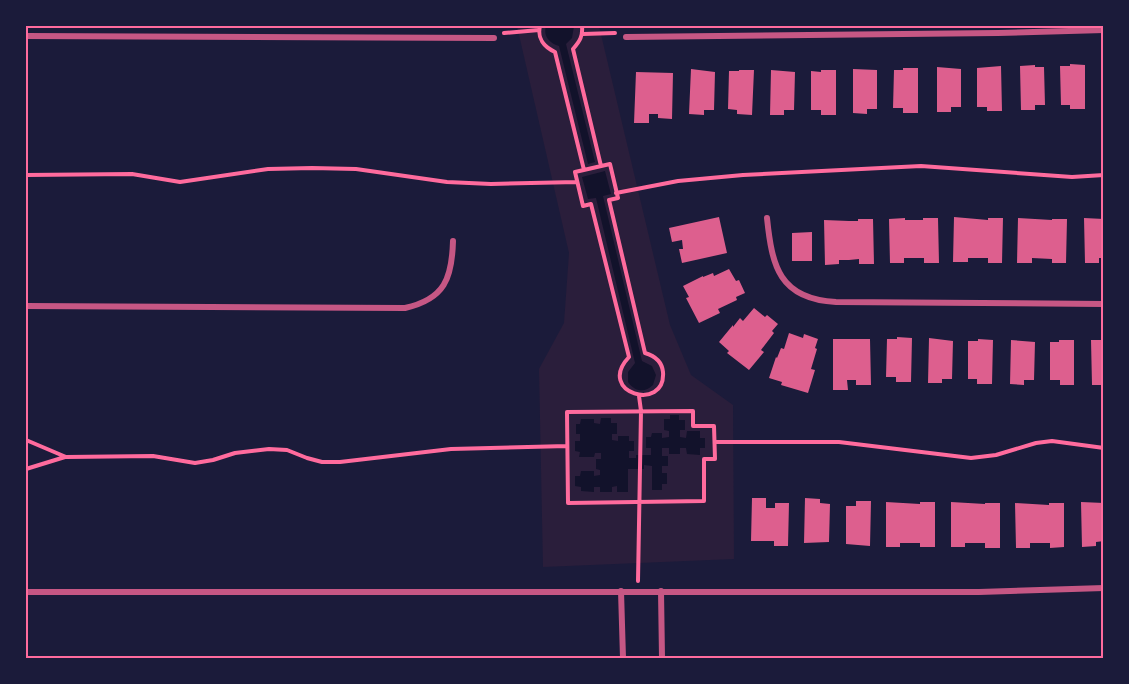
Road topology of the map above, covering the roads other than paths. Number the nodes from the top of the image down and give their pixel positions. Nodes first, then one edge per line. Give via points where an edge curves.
1 (998, 26) edge
2 (1104, 30) edge
3 (998, 33) junction
4 (26, 36) edge
5 (626, 37) dead end
6 (492, 38) road end
7 (767, 218) dead end
8 (453, 241) dead end
9 (1104, 304) edge
10 (26, 306) edge
11 (1104, 588) edge
12 (621, 591) junction
13 (661, 591) junction
14 (26, 592) edge
15 (623, 658) edge
16 (662, 658) edge

1 - 3 street
2 - 3 street
3 - 5 street
4 - 6 street
7 - 9 street via 770,250 778,272 793,289 813,299
8 - 10 street via 452,268 441,288 425,302 405,308
11 - 13 street via 979,592
12 - 13 street
12 - 14 street
12 - 15 street
13 - 16 street

